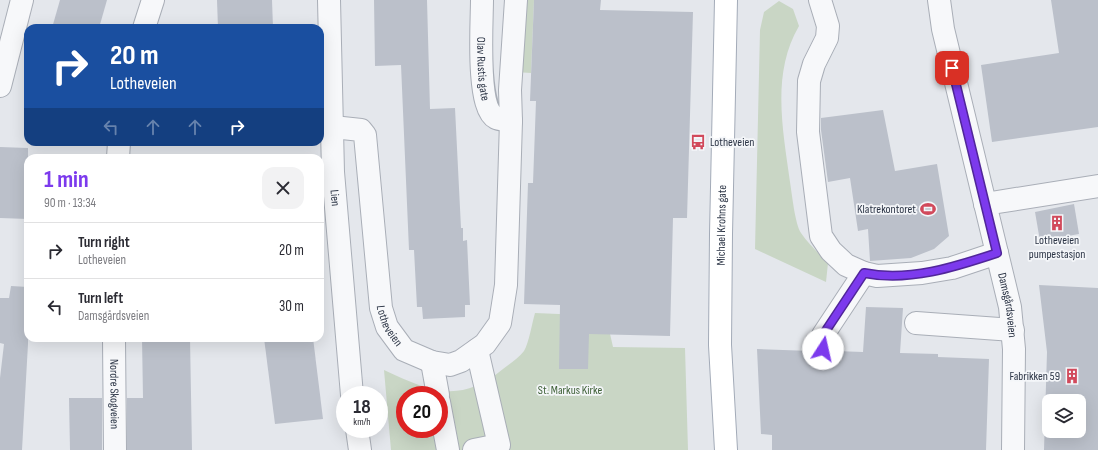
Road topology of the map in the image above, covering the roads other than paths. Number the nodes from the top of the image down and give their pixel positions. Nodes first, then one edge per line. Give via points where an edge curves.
1 (22, 0) edge
2 (153, 0) edge
3 (329, 0) edge
4 (482, 0) edge
5 (516, 0) edge
6 (726, 0) edge
7 (820, 0) edge
8 (939, 0) edge
9 (145, 24) edge
10 (0, 86) edge
11 (511, 121) junction
12 (332, 127) junction
13 (1098, 186) edge
14 (985, 204) junction
15 (997, 253) junction
16 (864, 273) junction
17 (916, 323) dead end
18 (1013, 330) junction
19 (114, 342) edge
20 (823, 349) dead end
21 (476, 350) junction
22 (432, 362) junction
23 (351, 386) edge
24 (436, 386) edge
25 (358, 438) edge
26 (446, 438) edge
27 (115, 450) edge
28 (360, 450) edge
29 (448, 450) edge
30 (474, 450) edge
31 (726, 450) edge
32 (1013, 450) edge

1 - 10 street
2 - 9 street
3 - 12 street, Lien
4 - 11 street, Olav Rustis gate via 481,69 484,93 489,110 495,118
5 - 11 street, Lotheveien via 510,90
6 - 31 main road, Michael Krohns gate via 720,337
7 - 16 street via 828,26 827,38 809,81 808,132 821,236 831,251 846,265
8 - 14 street, Damsgårdsveien via 943,29
11 - 21 street, Lotheveien via 506,286 500,322 491,338
12 - 22 street, Lotheveien via 362,130 365,135 381,308 387,327 404,350
12 - 23 street, Lien via 333,172
13 - 14 street
14 - 15 street, Damsgårdsveien
15 - 16 street via 952,268 922,273 877,276
15 - 18 street, Damsgårdsveien
16 - 20 street via 823,335
17 - 18 street
18 - 32 street, Damsgårdsveien
19 - 27 street, Nordre Skogveien
21 - 22 street, Lotheveien via 461,361 450,365
21 - 30 street via 499,445
22 - 24 street
25 - 28 street
26 - 29 street

